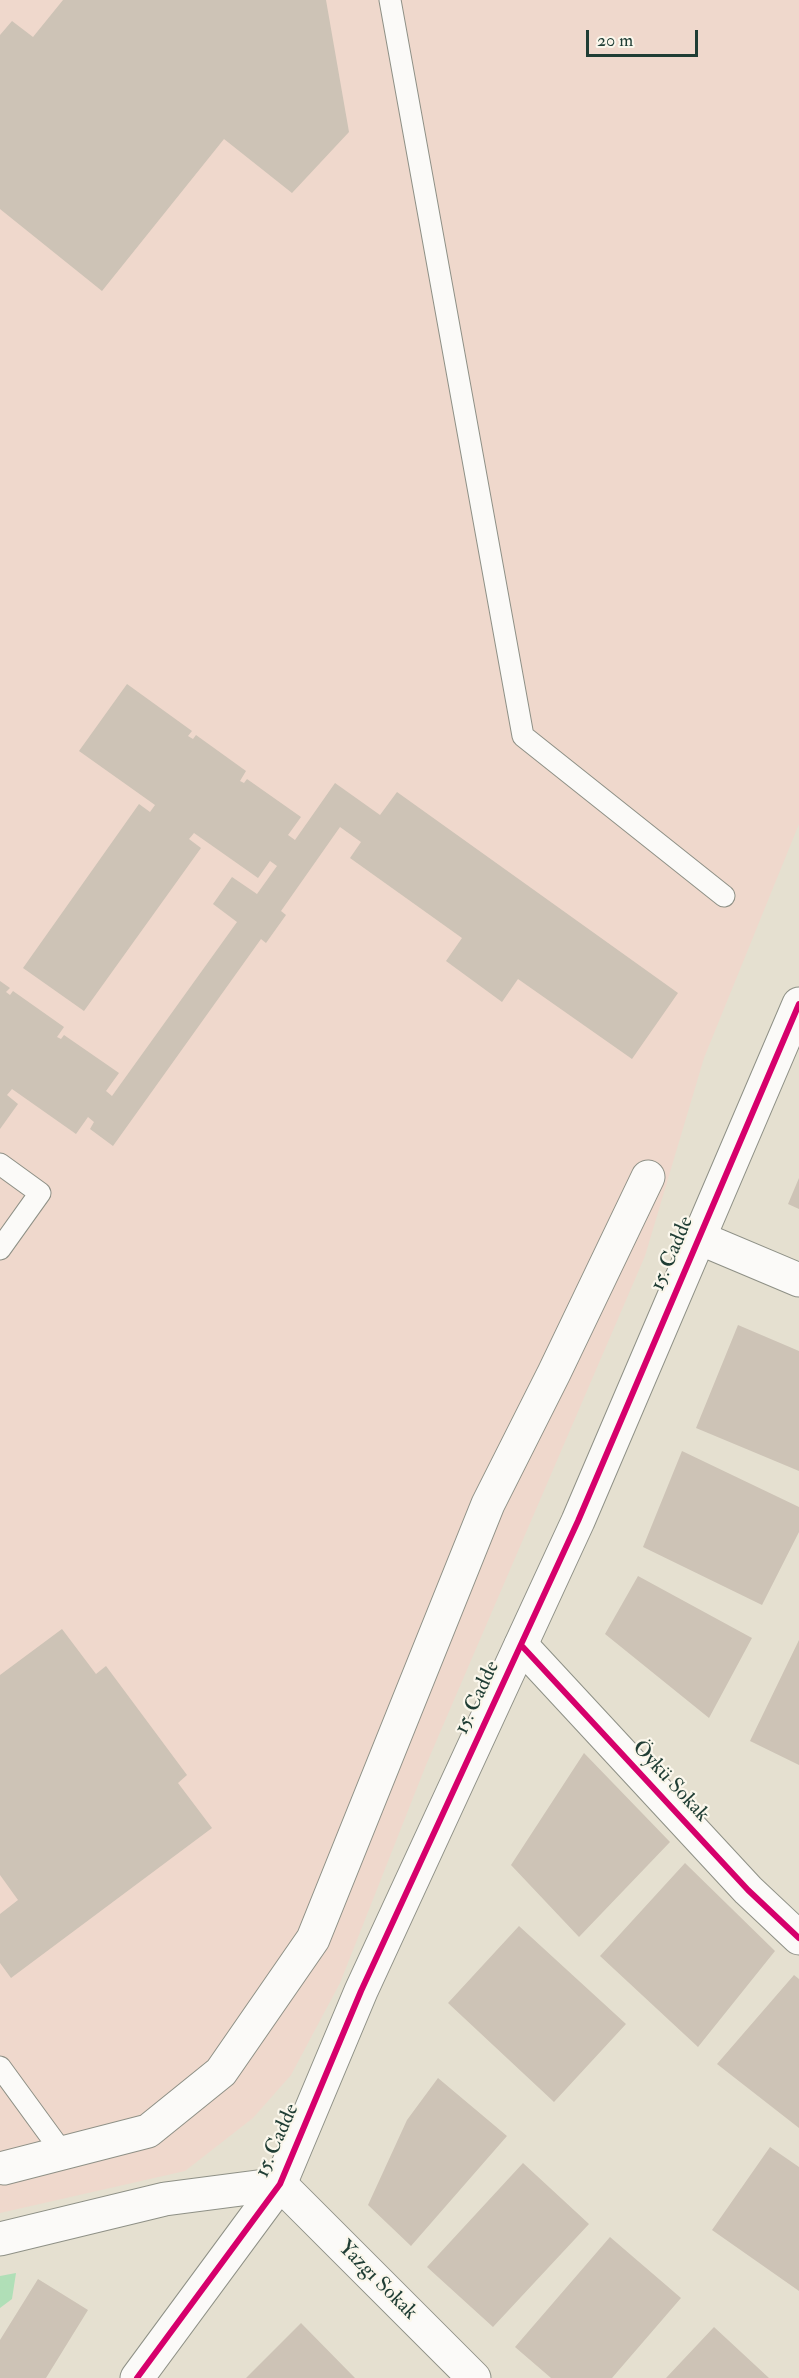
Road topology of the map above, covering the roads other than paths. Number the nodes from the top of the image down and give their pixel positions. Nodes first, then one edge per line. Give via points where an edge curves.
1 (390, 0) edge
2 (724, 896) dead end
3 (799, 1004) edge
4 (0, 1164) edge
5 (648, 1177) dead end
6 (697, 1237) junction
7 (0, 1249) edge
8 (799, 1280) edge
9 (521, 1645) junction
10 (799, 1938) edge
11 (0, 2067) edge
12 (62, 2152) junction
13 (1, 2166) edge
14 (280, 2184) junction
15 (0, 2239) edge
16 (137, 2378) edge
17 (474, 2378) edge

1 - 2 lane via 523,736
3 - 6 street, 15. Cadde
4 - 7 lane via 40,1192
5 - 12 street via 488,1504 313,1939 221,2072 148,2131
6 - 8 street
6 - 9 street, 15. Cadde via 578,1521
9 - 10 street, Öykü Sokak via 748,1890
9 - 14 street, 15. Cadde via 361,1990
11 - 12 lane
12 - 13 street
14 - 15 street via 165,2199
14 - 16 street, 15. Cadde
14 - 17 street, Yazgı Sokak

